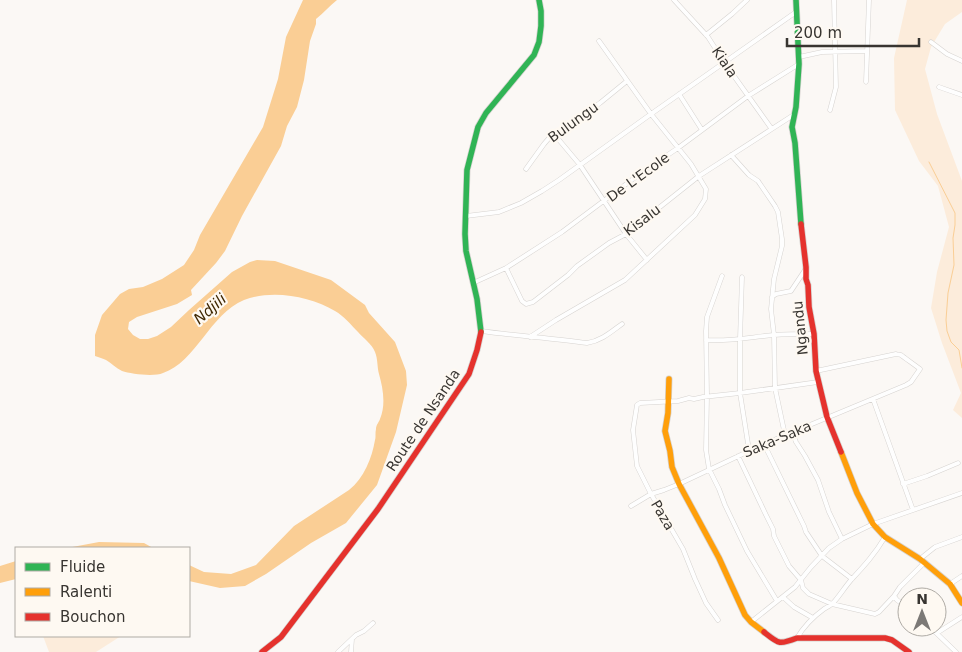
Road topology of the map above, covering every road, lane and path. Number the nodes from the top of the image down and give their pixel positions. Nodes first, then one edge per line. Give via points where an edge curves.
1 (539, 0) edge
2 (674, 0) edge
3 (747, 0) edge
4 (796, 0) edge
5 (834, 0) edge
6 (869, 0) edge
7 (797, 12) junction
8 (706, 35) junction
9 (599, 41) dead end
10 (931, 42) dead end
11 (866, 51) junction
12 (836, 52) junction
13 (799, 57) junction
14 (962, 61) edge
15 (724, 62) junction
16 (799, 64) junction
17 (627, 81) junction
18 (866, 82) dead end
19 (939, 87) dead end
20 (679, 94) junction
21 (962, 95) edge
22 (748, 96) junction
23 (830, 110) dead end
24 (651, 114) junction
25 (795, 114) junction
26 (771, 128) junction
27 (702, 130) junction
28 (554, 134) junction
29 (678, 148) junction
30 (731, 155) junction
31 (580, 165) junction
32 (526, 169) dead end
33 (698, 176) junction
34 (604, 201) junction
35 (466, 216) junction
36 (626, 234) junction
37 (647, 260) junction
38 (806, 267) junction
39 (506, 268) junction
40 (722, 276) dead end
41 (742, 277) dead end
42 (473, 283) junction
43 (772, 297) junction
44 (622, 324) dead end
45 (481, 331) junction
46 (814, 334) junction
47 (774, 335) junction
48 (530, 337) junction
49 (706, 340) junction
50 (740, 340) junction
51 (816, 372) junction
52 (669, 379) dead end
53 (818, 382) junction
54 (775, 388) junction
55 (740, 393) junction
56 (707, 396) junction
57 (873, 399) junction
58 (667, 402) junction
59 (827, 417) junction
60 (792, 432) junction
61 (785, 435) junction
62 (764, 444) junction
63 (749, 450) junction
64 (738, 456) junction
65 (958, 463) dead end
66 (709, 469) junction
67 (679, 484) junction
68 (903, 484) junction
69 (962, 493) edge
70 (650, 494) junction
71 (631, 506) dead end
72 (913, 510) junction
73 (873, 524) junction
74 (885, 537) junction
75 (962, 537) edge
76 (842, 539) junction
77 (822, 556) junction
78 (922, 561) junction
79 (962, 576) edge
80 (852, 579) junction
81 (801, 580) junction
82 (950, 584) junction
83 (894, 596) junction
84 (782, 597) junction
85 (897, 600) edge
86 (777, 602) junction
87 (962, 603) edge
88 (832, 604) junction
89 (962, 617) edge
90 (813, 618) junction
91 (718, 620) dead end
92 (751, 622) junction
93 (373, 623) dead end
94 (947, 627) edge
95 (941, 637) edge
96 (798, 638) junction
97 (352, 639) junction
98 (262, 652) edge
99 (338, 652) edge
100 (351, 652) edge
101 (909, 652) edge
102 (956, 652) edge

1 - 35 street, Route de Nsanda via 541,26 534,55 478,127 467,170
2 - 8 street, Kiala
3 - 8 street
4 - 7 street, Ngandu
5 - 12 street
6 - 11 street
7 - 13 street, Ngandu
7 - 15 street
8 - 15 street, Kiala
9 - 17 street
10 - 14 street
11 - 12 street
11 - 18 street
12 - 13 street
12 - 23 street via 836,87
13 - 16 street, Ngandu
15 - 20 street
15 - 22 street, Kiala
16 - 22 street, De L'Ecole
16 - 25 street, Ngandu
17 - 24 street
17 - 28 street, Bulungu
19 - 21 street
20 - 24 street
20 - 27 street
22 - 26 street, Kiala
22 - 27 street, De L'Ecole
24 - 29 street
24 - 31 street
25 - 26 street, Kisalu
25 - 38 street, Ngandu via 792,127
26 - 30 street, Kisalu
27 - 29 street, De L'Ecole
28 - 31 street
28 - 32 street, Bulungu
29 - 33 street
29 - 34 street, De L'Ecole
30 - 33 street, Kisalu
30 - 43 street via 758,181 778,212 782,246
31 - 34 street
31 - 35 street via 521,203 499,212
33 - 36 street, Kisalu
33 - 37 street via 706,189 705,199 695,215
34 - 36 street
34 - 39 street, De L'Ecole
35 - 42 street, Route de Nsanda via 466,251
36 - 37 street
36 - 39 street, Kisalu via 576,266 530,303 522,302
37 - 48 street via 624,280
38 - 43 street via 791,291
38 - 46 street, Ngandu
39 - 42 street, De L'Ecole
40 - 49 street via 707,317
41 - 50 street
42 - 45 street, Route de Nsanda
43 - 47 street
44 - 48 street via 600,339 587,343
45 - 48 street
45 - 98 street, Route de Nsanda via 469,374 439,420 378,509 282,637
46 - 47 street
46 - 51 street, Ngandu
47 - 50 street
47 - 54 street
49 - 50 street
49 - 56 street
50 - 55 street
51 - 53 street, Ngandu
51 - 57 street, Saka-Saka via 896,354 919,367 912,382
52 - 58 street
53 - 54 street
53 - 59 street, Ngandu
54 - 55 street
54 - 61 street
55 - 56 street
55 - 63 street
56 - 58 street
56 - 66 street
57 - 59 street, Saka-Saka
57 - 68 street
58 - 67 street via 665,432
58 - 70 street, Paza via 637,405 632,430 636,463
59 - 60 street, Saka-Saka
59 - 73 street, Ngandu
60 - 61 street, Saka-Saka
60 - 76 street via 818,480
61 - 62 street, Saka-Saka
62 - 63 street, Saka-Saka
62 - 77 street via 806,532
63 - 64 street, Saka-Saka
64 - 66 street, Saka-Saka
64 - 81 street via 789,566
65 - 68 street
66 - 67 street, Saka-Saka
66 - 86 street via 746,551
67 - 70 street, Saka-Saka
67 - 92 street
68 - 72 street
69 - 72 street
70 - 71 street, Saka-Saka
70 - 91 street, Paza via 683,549 706,603
72 - 73 street
73 - 74 street, Ngandu
73 - 76 street
74 - 78 street, Ngandu
74 - 80 street
75 - 78 street via 935,547
76 - 77 street
77 - 80 street
77 - 81 street
78 - 82 street, Ngandu
78 - 83 street
79 - 82 street
80 - 88 street
81 - 84 street
81 - 88 street via 809,594
82 - 87 street, Ngandu
83 - 85 street
83 - 88 street via 875,614
84 - 86 street
84 - 90 street
86 - 92 street
88 - 90 street
89 - 94 street
90 - 96 street
92 - 96 street via 780,644
93 - 97 street
95 - 102 street
96 - 101 street via 885,638
97 - 99 street
97 - 100 street

